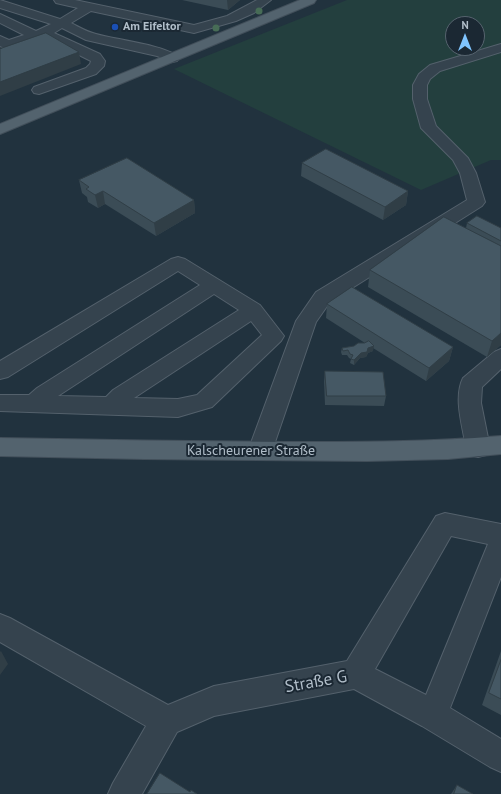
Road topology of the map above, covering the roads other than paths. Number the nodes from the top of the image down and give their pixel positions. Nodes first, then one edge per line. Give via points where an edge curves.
1 (60, 0) edge
2 (265, 0) edge
3 (310, 0) edge
4 (0, 4) edge
5 (89, 7) junction
6 (14, 8) junction
7 (0, 13) edge
8 (0, 18) edge
9 (61, 23) junction
10 (39, 35) junction
11 (0, 40) edge
12 (124, 45) junction
13 (501, 48) edge
14 (187, 51) junction
15 (172, 58) junction
16 (141, 71) junction
17 (39, 90) dead end
18 (0, 129) edge
19 (214, 285) junction
20 (253, 310) junction
21 (501, 357) edge
22 (0, 371) edge
23 (0, 403) edge
24 (34, 404) junction
25 (111, 406) junction
26 (501, 445) edge
27 (0, 447) edge
28 (478, 448) junction
29 (260, 451) junction
30 (501, 535) edge
31 (501, 543) edge
32 (0, 627) edge
33 (356, 674) junction
34 (176, 716) junction
35 (432, 716) junction
36 (501, 756) edge
37 (124, 794) edge

1 - 5 street
2 - 5 street via 250,10 194,29
3 - 14 main road
4 - 6 street
5 - 9 street
6 - 7 street
6 - 9 street
8 - 10 street
9 - 10 street
9 - 12 street via 91,37
9 - 14 street
10 - 11 street via 7,45
10 - 17 street via 95,57 98,62 91,71
12 - 15 street via 162,53
12 - 16 street via 137,53
13 - 29 street via 435,68 424,77 420,85 420,99 429,128 460,158 468,173 476,202 323,297 306,321
14 - 15 main road
15 - 16 main road
16 - 18 main road
19 - 20 street
19 - 22 street via 178,263
19 - 24 street via 45,394
20 - 25 street via 121,396
20 - 25 street via 274,336 204,401 178,408
21 - 28 street via 471,384 470,402
23 - 24 street
24 - 25 street
26 - 28 main road, Kalscheurener Straße
27 - 29 main road, Kalscheurener Straße
28 - 29 main road, Kalscheurener Straße
30 - 33 street via 445,524
31 - 35 street
32 - 34 street
33 - 34 street, Straße G via 214,700
33 - 35 street, Straße G
34 - 37 street
35 - 36 street, Straße G

